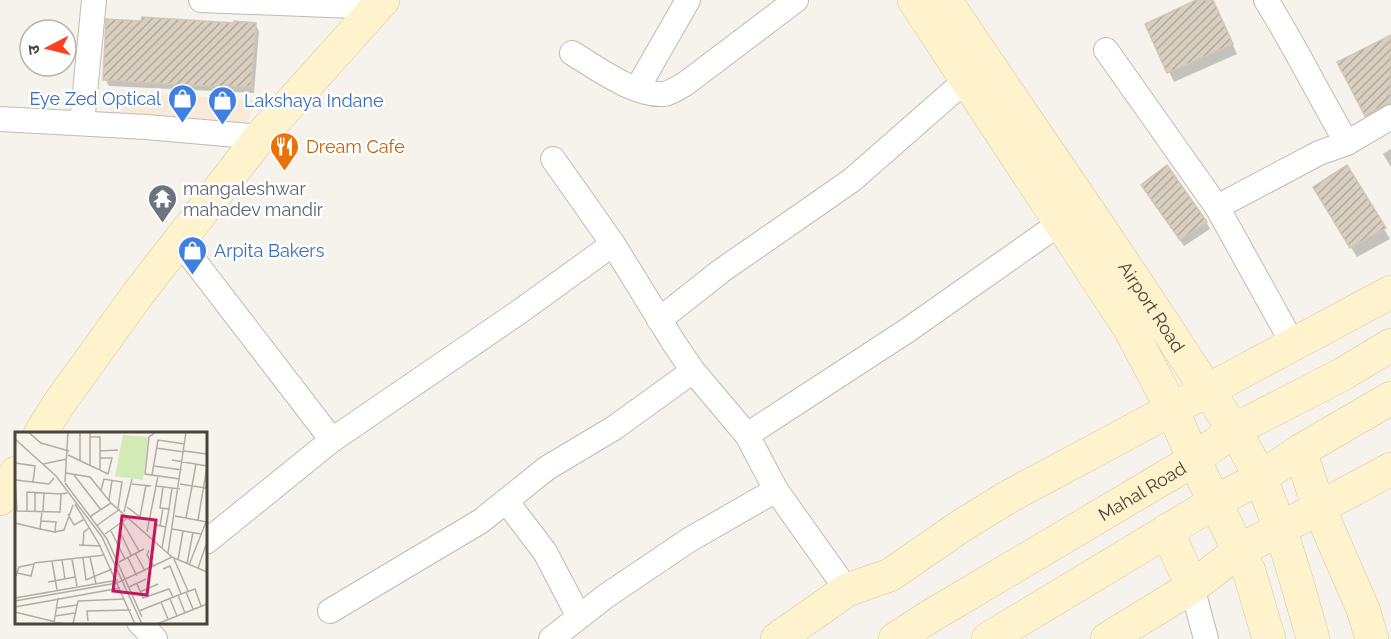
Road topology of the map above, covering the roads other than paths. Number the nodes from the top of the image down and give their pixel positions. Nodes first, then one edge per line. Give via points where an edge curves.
1 (94, 0) edge
2 (201, 0) edge
3 (688, 0) edge
4 (796, 0) edge
5 (914, 0) edge
6 (945, 0) edge
7 (1266, 0) edge
8 (380, 4) edge
9 (1106, 50) dead end
10 (572, 53) dead end
11 (966, 80) junction
12 (637, 89) junction
13 (1391, 117) edge
14 (0, 119) edge
15 (82, 123) junction
16 (260, 137) junction
17 (1347, 143) junction
18 (553, 159) dead end
19 (1217, 207) junction
20 (1060, 223) junction
21 (179, 241) junction
22 (613, 244) junction
23 (1391, 292) edge
24 (659, 320) junction
25 (1293, 344) junction
26 (1391, 345) edge
27 (693, 370) junction
28 (1206, 390) junction
29 (1391, 398) edge
30 (1173, 409) junction
31 (1234, 430) junction
32 (41, 432) edge
33 (747, 435) junction
34 (332, 440) junction
35 (1300, 451) junction
36 (1194, 459) junction
37 (1391, 469) edge
38 (1260, 478) junction
39 (776, 490) junction
40 (506, 501) junction
41 (1215, 502) junction
42 (1319, 508) junction
43 (1280, 528) junction
44 (1167, 530) junction
45 (207, 541) edge
46 (1239, 552) junction
47 (1192, 587) junction
48 (847, 590) junction
49 (330, 611) dead end
50 (579, 616) junction
51 (141, 624) edge
52 (155, 639) edge
53 (551, 639) edge
54 (777, 639) edge
55 (895, 639) edge
56 (988, 639) edge
57 (1107, 639) edge
58 (1206, 639) edge
59 (1269, 639) edge
60 (1313, 639) edge
61 (1372, 639) edge

1 - 15 street
2 - 8 street
3 - 12 street
4 - 12 street via 685,84 665,94
5 - 11 street, Airport Road
6 - 28 street, Airport Road
7 - 17 street
8 - 16 street
9 - 19 street
10 - 12 street
11 - 20 street, Airport Road
11 - 24 street via 852,180 721,271
13 - 17 street
14 - 15 street
15 - 16 street
16 - 21 street
17 - 19 street via 1319,153
18 - 22 street
19 - 25 street
20 - 30 street, Airport Road via 1130,329
20 - 33 street via 908,330
21 - 32 street via 64,395
21 - 34 street
22 - 24 street
22 - 34 street
23 - 25 street
24 - 27 street
25 - 28 street
26 - 31 street, Mahal Road
27 - 33 street
27 - 40 street via 614,428 547,468
28 - 30 street
28 - 31 street, Airport Road
29 - 35 street
30 - 36 street, Airport Road
30 - 48 street via 1008,497 890,574
31 - 36 street, Mahal Road
31 - 38 street, Airport Road
33 - 39 street
34 - 45 street
35 - 38 street
35 - 42 street
36 - 41 street, Airport Road
36 - 55 street, Mahal Road
37 - 42 street
38 - 41 street
38 - 43 street, Airport Road
39 - 48 street
39 - 50 street via 689,540
40 - 49 street via 481,521
40 - 50 street via 545,552
41 - 44 street
41 - 46 street, Airport Road
42 - 43 street
42 - 61 street
43 - 46 street
43 - 60 street, Airport Road
44 - 47 street
44 - 56 street
46 - 47 street
46 - 59 street, Airport Road via 1249,571
47 - 57 street
47 - 58 street
48 - 54 street
50 - 53 street
51 - 52 street

